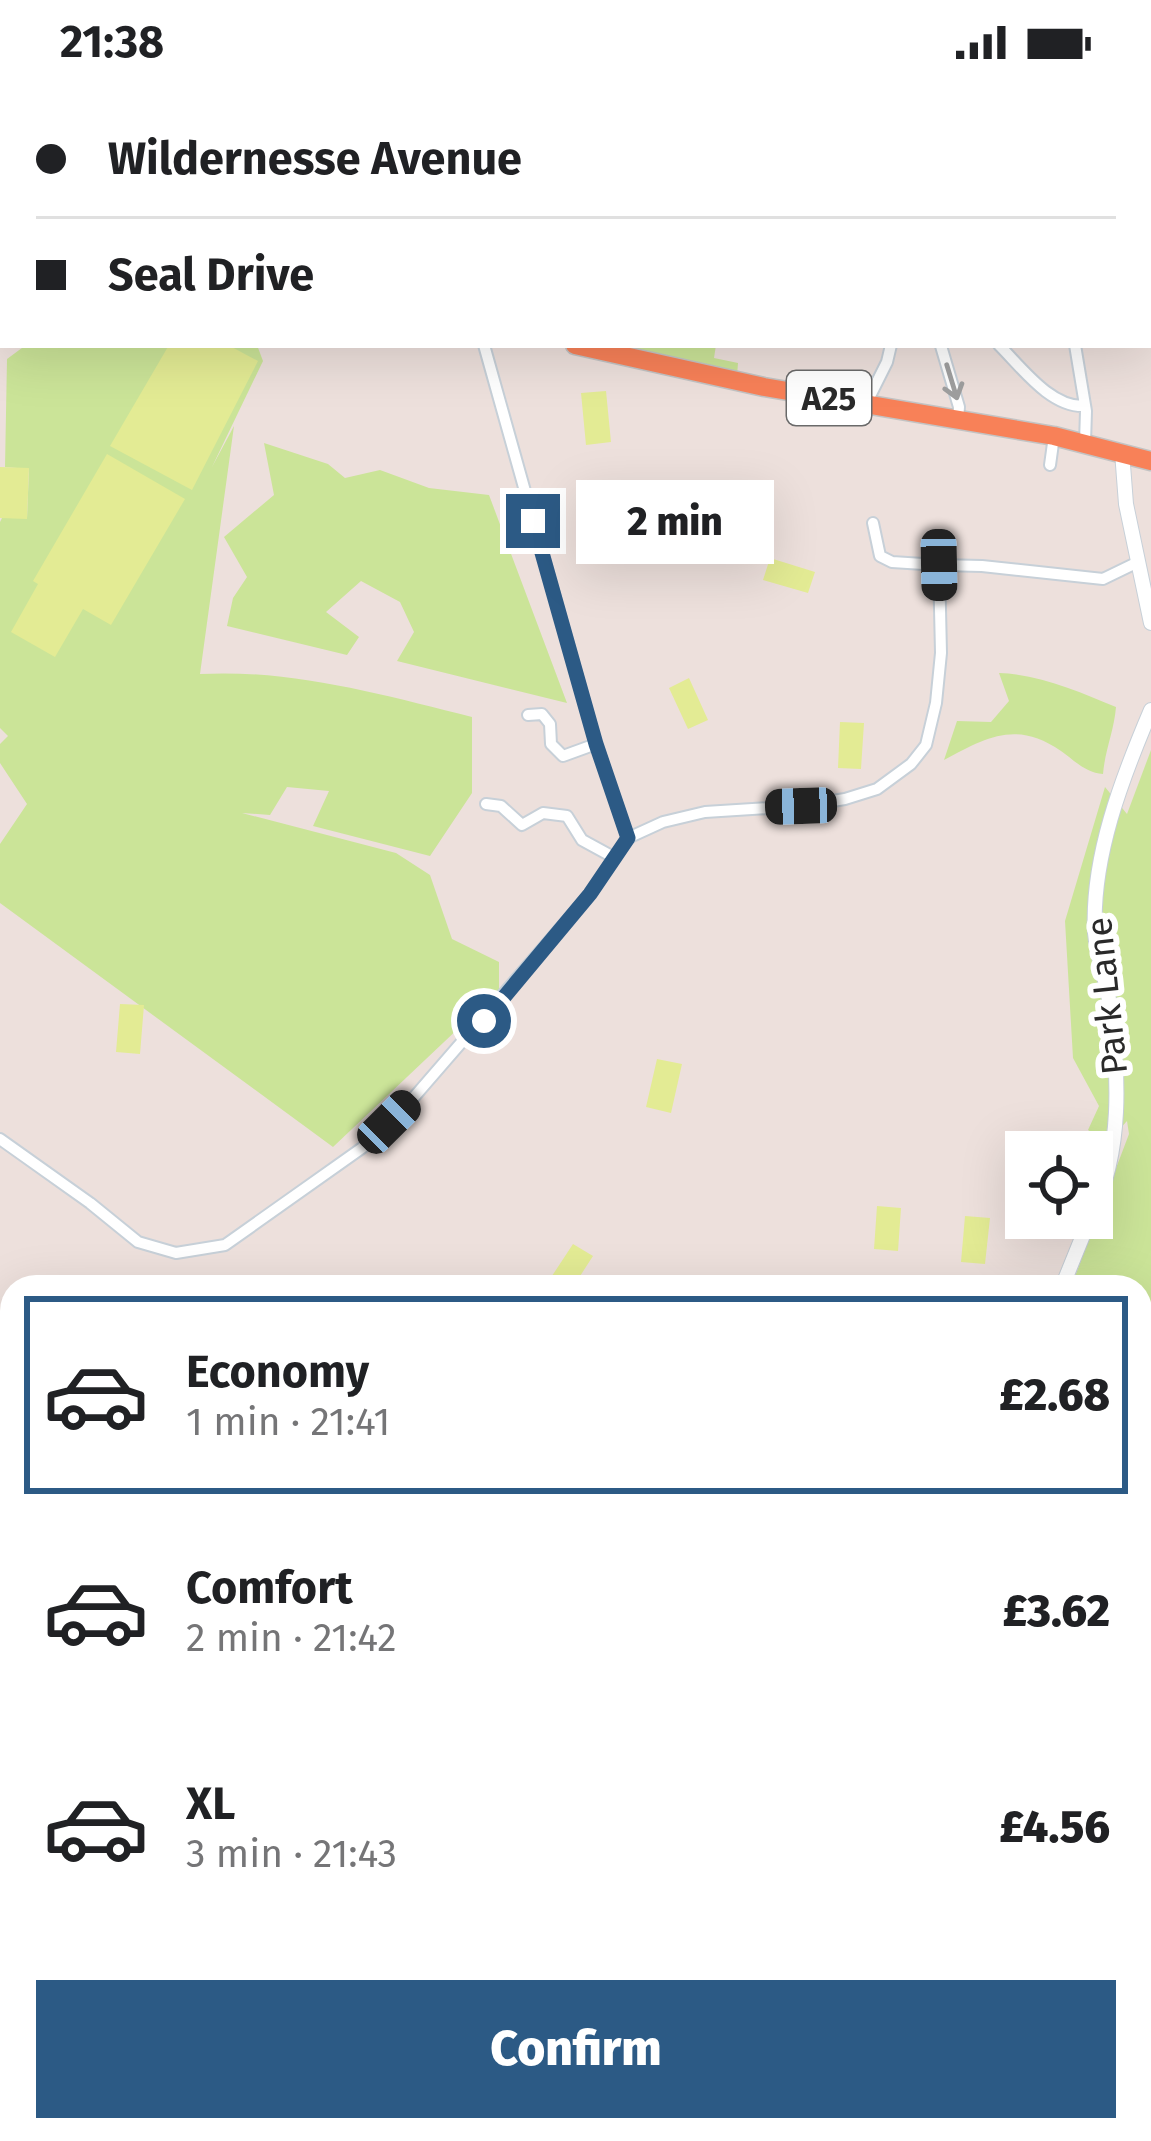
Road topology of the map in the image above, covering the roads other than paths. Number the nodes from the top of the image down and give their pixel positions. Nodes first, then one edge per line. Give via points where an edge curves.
1 (485, 348) edge
2 (588, 348) edge
3 (890, 348) edge
4 (942, 348) edge
5 (1002, 348) edge
6 (1075, 348) edge
7 (866, 404) junction
8 (1085, 406) junction
9 (958, 419) junction
10 (1054, 436) junction
11 (1085, 443) junction
12 (1122, 452) junction
13 (1151, 461) edge
14 (1050, 465) dead end
15 (873, 523) dead end
16 (1136, 562) junction
17 (939, 565) junction
18 (1151, 623) edge
19 (1151, 710) edge
20 (528, 715) dead end
21 (596, 744) junction
22 (486, 804) dead end
23 (628, 838) junction
24 (615, 858) junction
25 (0, 1139) edge
26 (1113, 1143) edge
27 (1082, 1239) edge
28 (1067, 1275) edge

1 - 21 street
2 - 7 highway, A25
3 - 7 street
4 -> 9 street
5 - 8 street via 1057,399
6 - 8 street
7 - 9 highway, A25 via 898,417
8 - 11 street
9 - 10 highway, A25
10 - 11 highway, A25
10 - 14 street
11 - 12 highway, A25
12 - 13 highway, A25
12 - 16 street
15 - 17 street via 880,556
16 - 17 street via 1103,579
16 - 18 street
17 - 23 street via 936,703 926,745 911,764 877,789 844,799 705,812
19 - 26 street, Park Lane via 1125,776 1095,898 1110,1002
20 - 21 street via 542,714 562,756
21 - 23 street
22 - 24 street via 522,825 543,813 567,816 582,840
23 - 24 street
24 - 25 street via 415,1096 362,1148 225,1245 176,1253 138,1242
27 - 28 street, Park Lane

